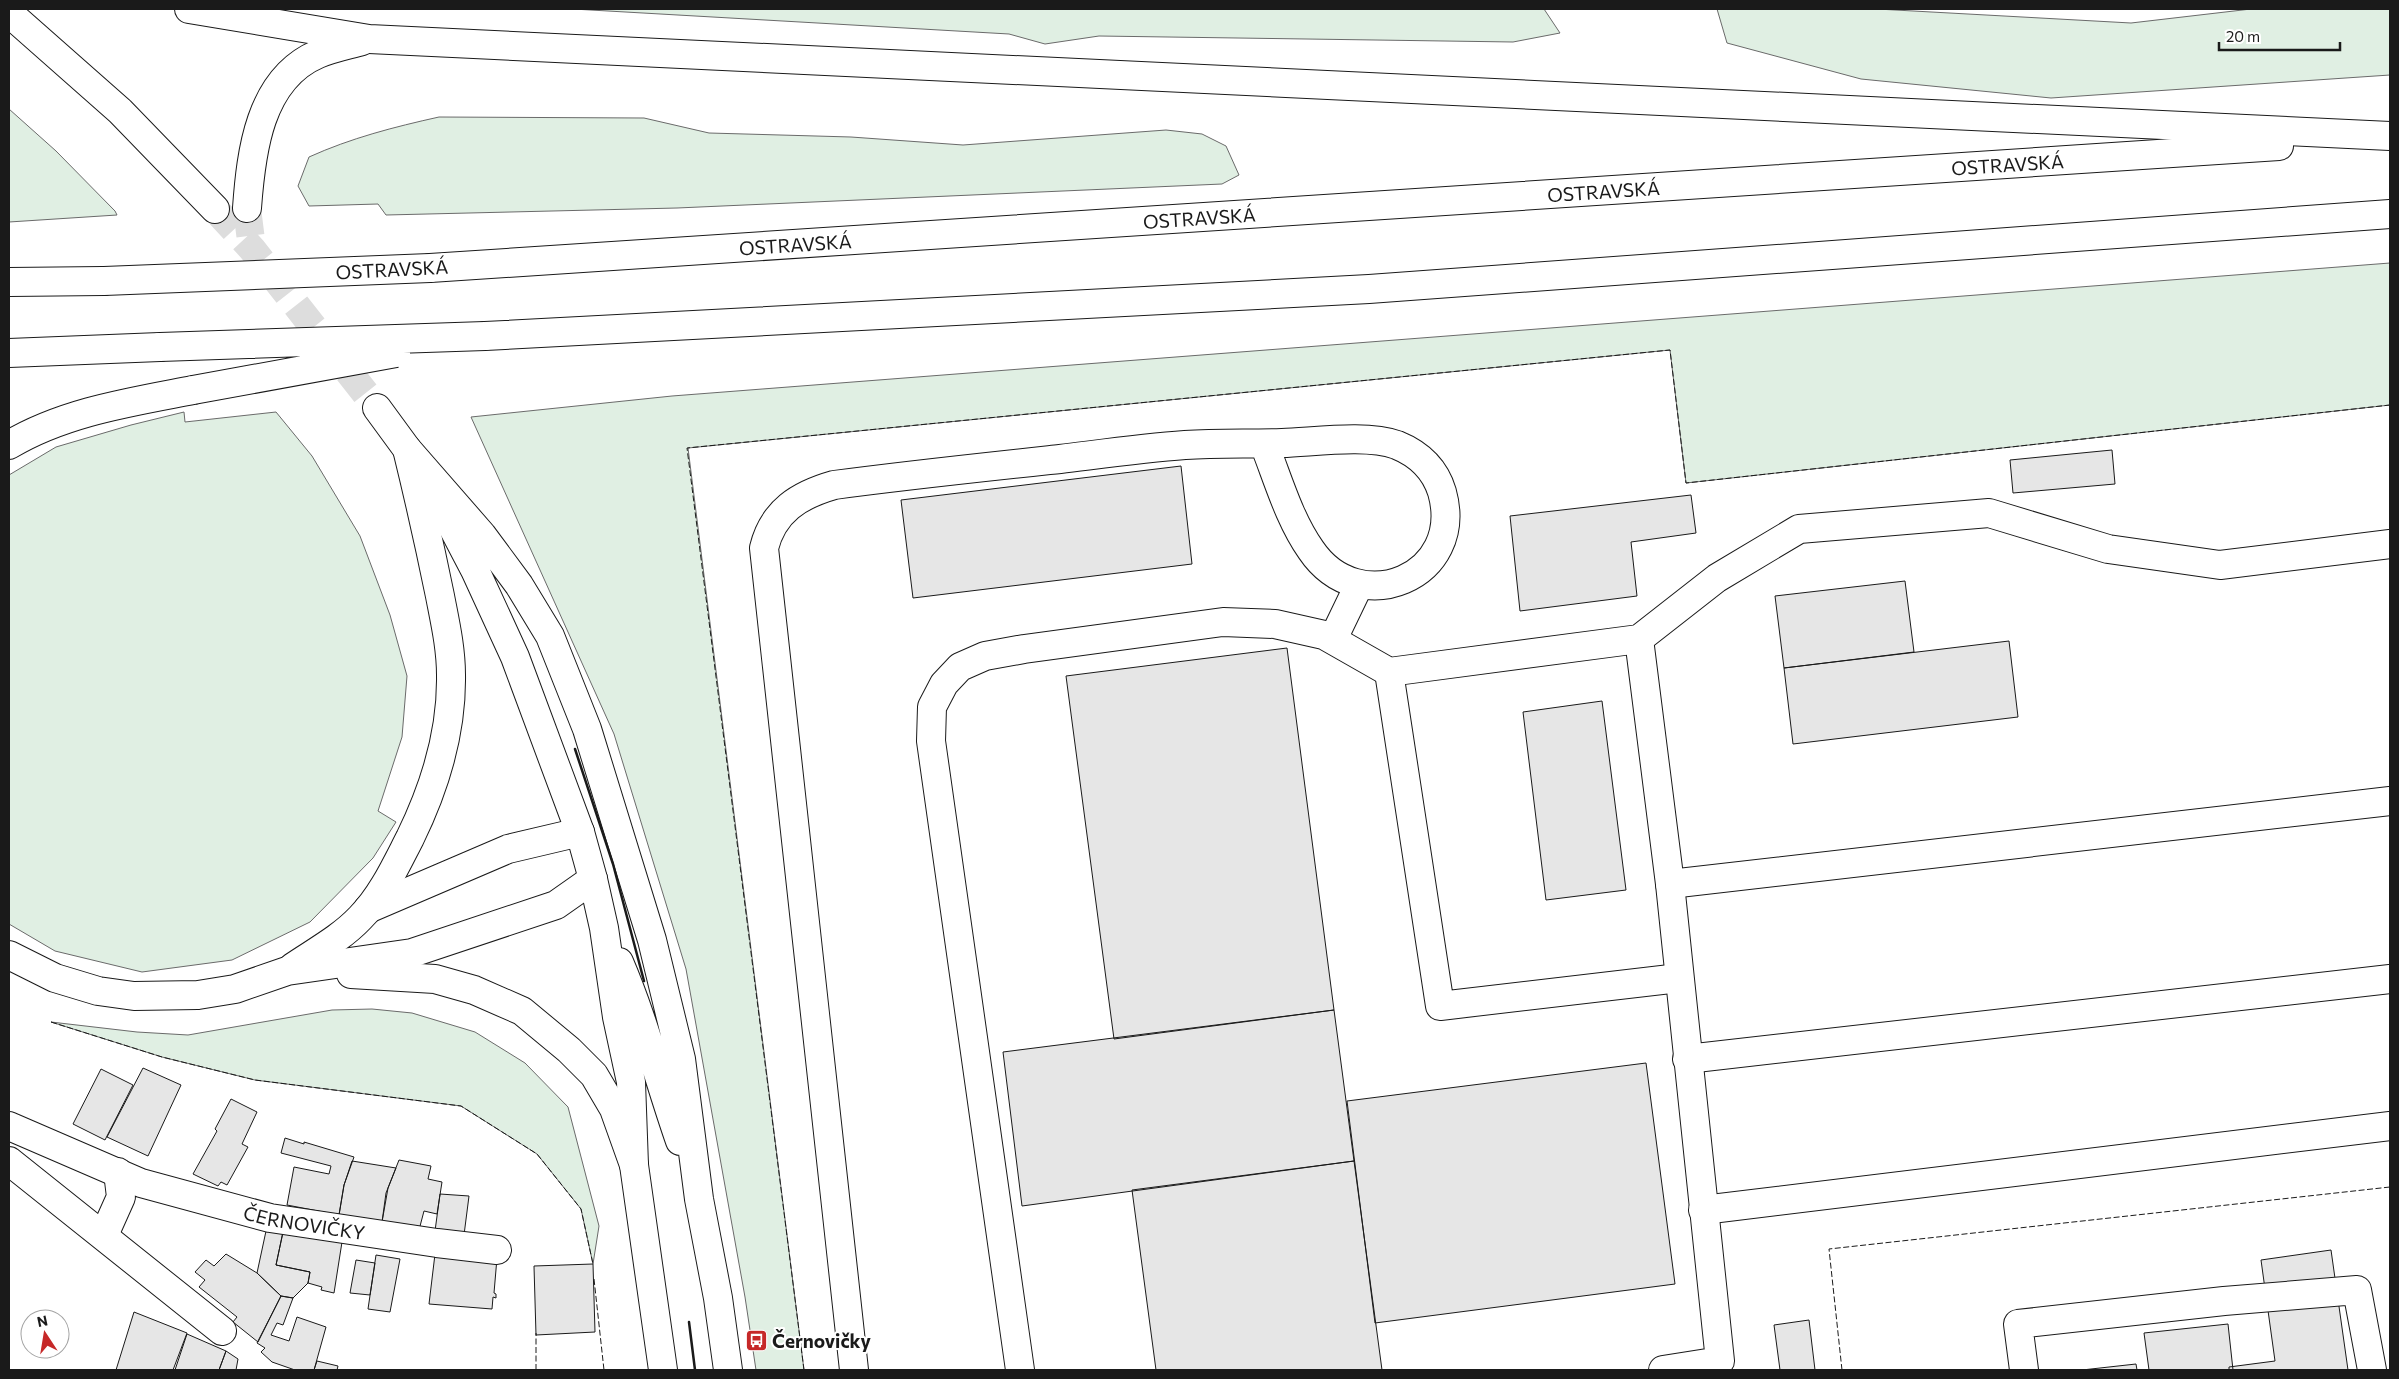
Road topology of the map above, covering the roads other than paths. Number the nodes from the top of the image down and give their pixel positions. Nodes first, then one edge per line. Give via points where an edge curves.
1 (190, 9) edge
2 (9, 13) edge
3 (368, 39) junction
4 (2390, 137) edge
5 (247, 208) tunnel mouth
6 (215, 209) tunnel mouth
7 (2390, 214) edge
8 (9, 282) edge
9 (485, 336) junction
10 (9, 353) edge
11 (377, 408) tunnel mouth
12 (1264, 444) junction
13 (9, 445) edge
14 (407, 448) junction
15 (2390, 544) edge
16 (1359, 585) junction
17 (1333, 639) junction
18 (1639, 639) junction
19 (1389, 672) junction
20 (2390, 801) edge
21 (580, 832) junction
22 (593, 879) junction
23 (1670, 884) junction
24 (368, 909) junction
25 (604, 928) junction
26 (9, 955) edge
27 (287, 971) junction
28 (1680, 978) junction
29 (2390, 979) edge
30 (1687, 1059) junction
31 (9, 1126) edge
32 (2390, 1126) edge
33 (9, 1161) edge
34 (634, 1165) junction
35 (118, 1172) junction
36 (699, 1199) junction
37 (1703, 1210) junction
38 (104, 1234) junction
39 (497, 1250) dead end
40 (222, 1331) dead end
41 (663, 1370) edge
42 (728, 1370) edge
43 (854, 1370) edge
44 (1020, 1370) edge
45 (1663, 1370) edge
46 (2024, 1370) edge
47 (2372, 1370) edge

1 - 3 main road
2 - 6 main road via 120,111
3 - 4 main road
3 - 5 main road via 318,54 288,75 267,106 257,130
4 - 8 main road, OSTRAVSKÁ, bridge via 430,268
7 - 9 main road via 1369,289
9 - 10 main road, bridge
9 - 13 main road, bridge via 130,402 65,420
11 - 14 main road
12 - 16 main road via 1297,526 1311,551 1333,574
12 - 16 main road via 1372,440 1391,443 1423,459 1434,473 1446,507 1444,533 1435,553 1425,567 1410,578 1388,585
12 - 43 main road via 1185,445 834,485 811,492 792,504 774,521 767,534 764,548
14 - 21 main road via 476,570 515,657
14 - 24 main road via 432,553 449,649 452,674 449,713 442,755 430,796 394,870
14 - 36 main road via 482,535 519,585 550,636 569,681 652,940 681,1059
15 - 18 main road via 2220,565 2108,549 1990,513 1799,529 1718,578
16 - 17 main road
17 - 19 main road
17 - 44 main road via 1274,624 1223,622 1024,649 985,656 960,667 944,684 932,707 931,741
18 - 19 main road
18 - 23 main road
19 - 28 main road via 1440,1006
20 - 23 main road
21 - 22 main road
21 - 24 main road via 508,849
22 - 25 main road
22 - 27 main road via 556,905 412,952
23 - 28 main road
24 - 27 main road via 334,939
25 - 34 main road via 617,1017 631,1082
25 - 36 main road via 638,1006 656,1072
26 - 27 main road via 55,978 98,991 134,996 198,995 235,989
27 - 34 main road via 435,979 474,990 522,1011 594,1075 614,1109
28 - 30 main road
29 - 30 main road
30 - 37 main road
31 - 35 main road, ČERNOVIČKY
32 - 37 main road
33 - 38 main road
34 - 41 main road
35 - 38 main road via 121,1196
35 - 39 main road, ČERNOVIČKY via 141,1183 270,1218
36 - 42 main road
37 - 45 main road via 1720,1362
38 - 40 main road
46 - 47 main road via 2018,1324 2357,1290

